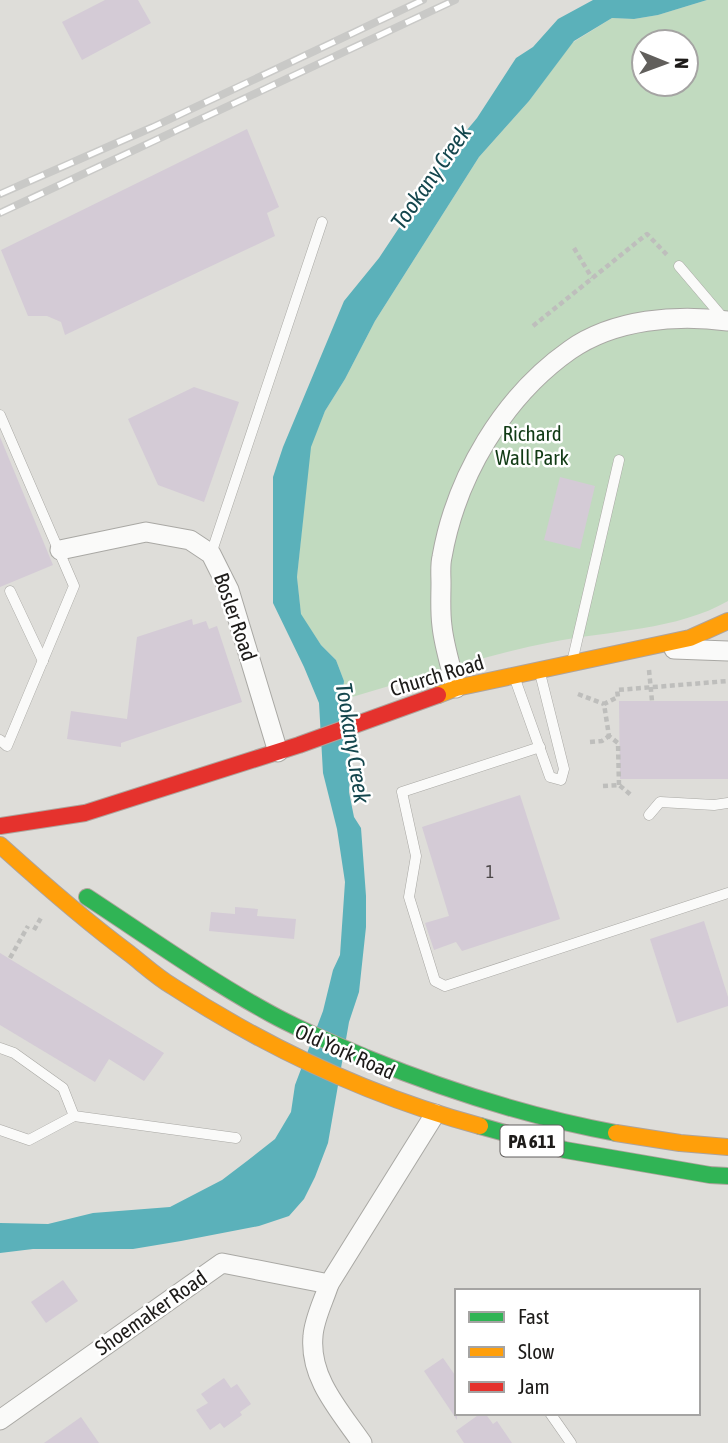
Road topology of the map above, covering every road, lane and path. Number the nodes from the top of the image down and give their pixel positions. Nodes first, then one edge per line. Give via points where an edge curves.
1 (322, 222) dead end
2 (574, 248) dead end
3 (678, 266) joint
4 (592, 278) junction
5 (727, 321) edge
6 (533, 326) dead end
7 (0, 415) edge
8 (619, 460) dead end
9 (60, 550) junction
10 (211, 554) junction
11 (10, 591) dead end
12 (728, 621) edge
13 (642, 648) junction
14 (728, 651) edge
15 (43, 661) junction
16 (573, 662) junction
17 (540, 670) junction
18 (649, 670) dead end
19 (513, 675) junction
20 (728, 681) edge
21 (616, 683) dead end
22 (456, 688) junction
23 (617, 690) junction
24 (578, 694) dead end
25 (652, 701) dead end
26 (604, 704) junction
27 (0, 730) edge
28 (608, 736) junction
29 (590, 742) dead end
30 (4, 743) edge
31 (540, 747) junction
32 (278, 752) junction
33 (619, 785) junction
34 (603, 786) dead end
35 (631, 795) dead end
36 (728, 803) edge
37 (649, 815) dead end
38 (0, 826) edge
39 (0, 842) edge
40 (728, 893) edge
41 (42, 916) dead end
42 (28, 926) dead end
43 (34, 930) dead end
44 (10, 958) dead end
45 (0, 1048) edge
46 (435, 1114) junction
47 (74, 1116) junction
48 (0, 1130) edge
49 (236, 1138) dead end
50 (728, 1147) edge
51 (728, 1176) edge
52 (329, 1284) junction
53 (551, 1415) edge
54 (0, 1420) edge
55 (362, 1443) edge
56 (571, 1443) edge

1 - 10 lane
2 - 4 path
3 - 4 path via 647,234
3 - 5 lane
4 - 6 path
5 - 22 street via 651,319 608,331 571,349 525,389 489,435 458,497 441,559 442,626
7 - 9 lane
8 - 16 lane
9 - 10 street, Bosler Road via 146,532 190,540
9 - 15 lane via 74,586
10 - 32 street, Bosler Road via 229,590
11 - 15 lane
12 - 13 main road, Church Road via 690,638
13 - 14 street
13 - 16 main road, Church Road
15 - 30 lane
16 - 17 main road, Church Road
17 - 19 main road, Church Road
17 - 31 lane via 564,769 561,780 550,777
18 - 25 path, bridge
19 - 22 main road, Church Road
19 - 31 lane
20 - 23 path
21 - 23 path
22 - 32 main road, Church Road
23 - 26 path via 618,697
24 - 26 path
26 - 28 path
27 - 30 lane
28 - 29 path
28 - 33 path via 618,743
31 - 40 lane via 402,792 416,856 409,897 435,981 445,986
32 - 38 main road, Church Road via 85,813
33 - 34 path
33 - 35 path
36 - 37 lane via 660,802
39 - 46 main road, Old York Road / PA 611 via 74,912 170,985 247,1031
39 - 50 main road, Old York Road / PA 611 via 229,988 300,1030 347,1050 509,1109 603,1132
41 - 43 path
42 - 44 path
45 - 47 lane via 64,1088
46 - 51 main road, Old York Road / PA 611 via 565,1150
46 - 52 street
47 - 48 lane via 29,1140
47 - 49 lane
52 - 54 street, Shoemaker Road via 222,1263
52 - 55 street via 313,1335 314,1361 324,1389
53 - 56 lane

